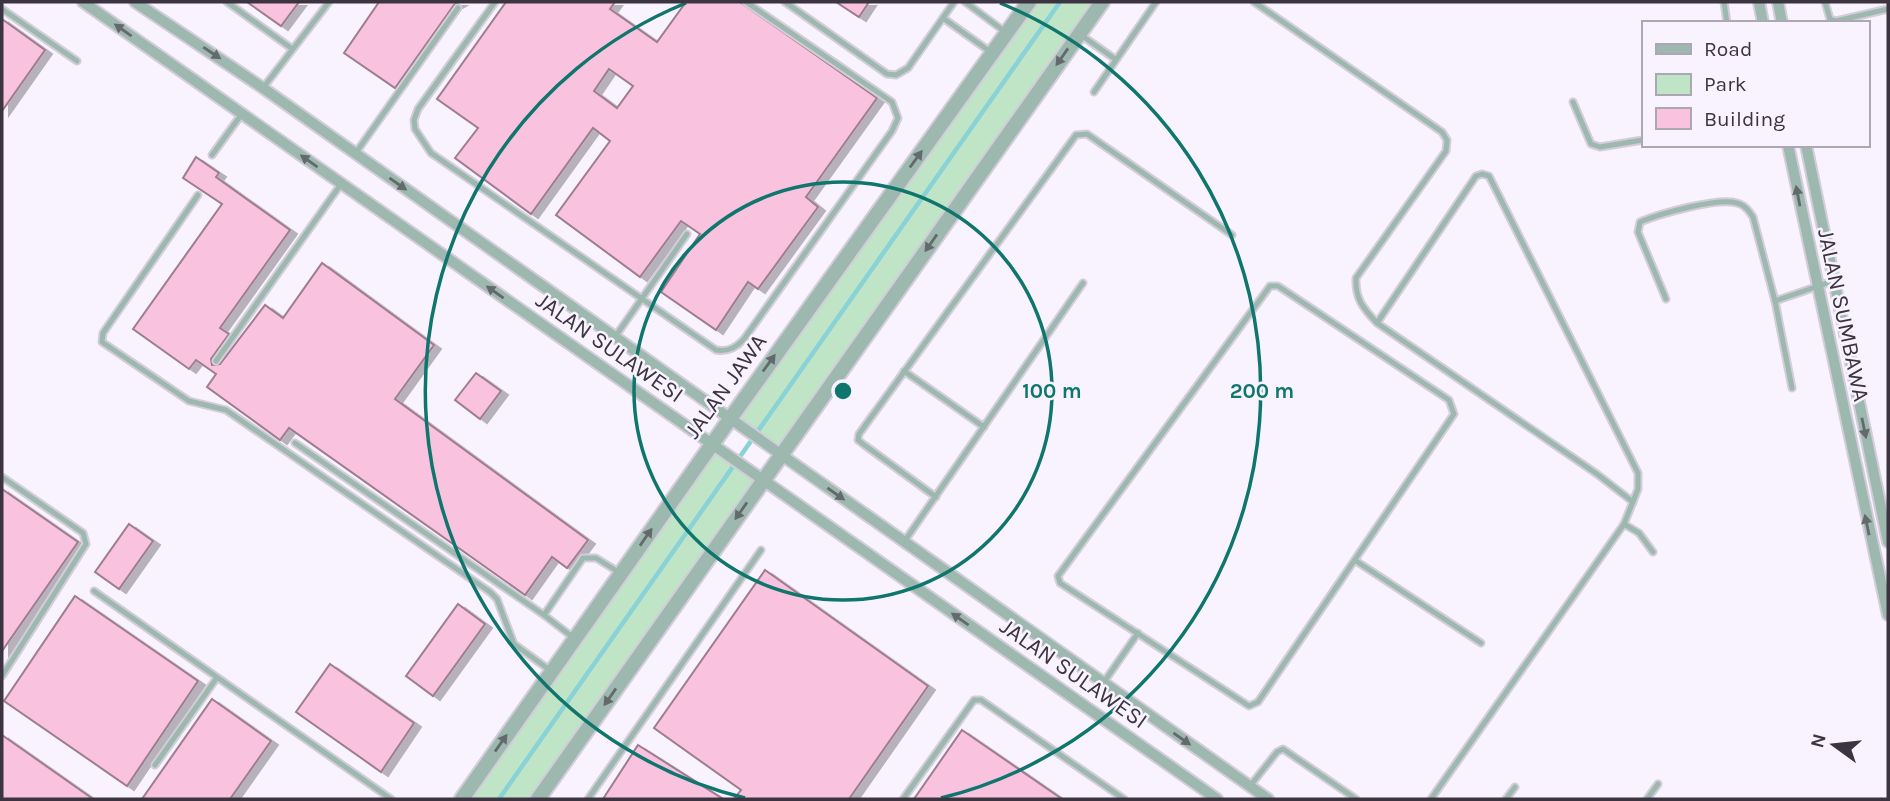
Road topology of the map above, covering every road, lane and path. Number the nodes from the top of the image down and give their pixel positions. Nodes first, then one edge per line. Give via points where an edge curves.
1 (83, 2) edge
2 (135, 2) edge
3 (228, 2) edge
4 (329, 2) edge
5 (495, 2) edge
6 (746, 2) edge
7 (785, 2) edge
8 (954, 2) edge
9 (965, 2) edge
10 (1029, 2) edge
11 (1102, 2) edge
12 (1156, 2) edge
13 (1254, 2) edge
14 (1724, 2) edge
15 (1759, 2) edge
16 (1778, 2) edge
17 (1825, 2) edge
18 (458, 8) dead end
19 (2, 9) edge
20 (1888, 9) edge
21 (943, 18) junction
22 (1727, 21) edge
23 (1763, 21) edge
24 (1782, 21) edge
25 (1007, 33) junction
26 (1079, 34) junction
27 (291, 48) junction
28 (992, 53) junction
29 (1115, 60) junction
30 (77, 61) dead end
31 (263, 88) junction
32 (1094, 92) dead end
33 (1573, 102) dead end
34 (242, 114) junction
35 (1642, 140) edge
36 (1788, 147) edge
37 (1806, 147) edge
38 (355, 154) junction
39 (212, 155) dead end
40 (341, 184) junction
41 (198, 195) dead end
42 (687, 234) dead end
43 (1232, 235) dead end
44 (1833, 281) junction
45 (1083, 283) dead end
46 (1816, 287) junction
47 (641, 297) junction
48 (1666, 299) dead end
49 (1775, 301) junction
50 (1377, 323) junction
51 (615, 337) junction
52 (216, 362) dead end
53 (904, 371) junction
54 (1792, 388) dead end
55 (735, 423) junction
56 (984, 427) junction
57 (295, 443) dead end
58 (717, 448) junction
59 (776, 452) junction
60 (2, 477) edge
61 (757, 477) junction
62 (936, 497) junction
63 (1633, 502) junction
64 (1623, 524) junction
65 (904, 542) junction
66 (1888, 542) edge
67 (761, 550) dead end
68 (1653, 552) dead end
69 (1888, 558) edge
70 (1356, 561) junction
71 (1875, 561) junction
72 (621, 574) junction
73 (94, 591) dead end
74 (544, 615) junction
75 (1888, 615) edge
76 (1139, 634) junction
77 (575, 639) junction
78 (1481, 643) dead end
79 (552, 671) junction
80 (2, 676) edge
81 (216, 679) junction
82 (1103, 683) junction
83 (155, 765) dead end
84 (1658, 784) dead end
85 (1250, 786) junction
86 (1515, 787) dead end
87 (391, 799) edge
88 (462, 799) edge
89 (538, 799) edge
90 (588, 799) edge
91 (903, 799) edge
92 (1124, 799) edge
93 (1217, 799) edge
94 (1268, 799) edge
95 (1356, 799) edge
96 (1432, 799) edge
97 (1506, 799) edge
98 (1647, 799) edge

34 -> 1 street, JALAN SULAWESI
2 -> 31 street, JALAN SULAWESI
3 - 27 lane
4 - 27 lane
5 - 47 lane via 418,109 415,129 431,153
6 - 47 lane via 892,102 898,118 739,345 731,350 716,349
7 - 21 lane via 887,74 896,75 908,68
8 - 21 lane
9 - 25 lane
10 - 25 street, JALAN JAWA
11 - 26 street
12 - 29 lane
13 - 50 lane via 1442,132 1447,140 1446,151 1356,278 1360,305
14 - 22 lane
15 - 23 street
16 - 24 street
17 - 20 lane via 1830,19 1836,21
18 - 38 lane
19 - 30 lane
21 - 28 lane
25 - 28 street, JALAN JAWA
26 - 29 lane
26 -> 59 street
27 - 31 lane
55 -> 28 street, JALAN JAWA
29 - 32 lane
31 - 38 street, JALAN SULAWESI
33 - 35 lane via 1591,144 1600,147
34 - 39 lane
40 -> 34 street, JALAN SULAWESI
46 -> 36 street, JALAN SUMBAWA
37 - 44 street, JALAN SUMBAWA
38 -> 51 street, JALAN SULAWESI
40 - 52 lane
58 -> 40 street, JALAN SULAWESI
41 - 79 lane via 103,333 102,342 189,401 226,410 490,592 514,644
42 - 47 lane
43 - 53 lane via 1081,132
44 - 46 lane
44 -> 66 street, JALAN SUMBAWA
45 - 56 lane
46 - 49 lane
71 -> 46 street, JALAN SUMBAWA
47 - 51 lane
48 - 49 lane via 1638,232 1640,222 1670,211 1729,202 1745,207 1753,217
49 - 54 lane
50 - 63 lane
50 - 63 lane via 1476,176 1489,176 1639,473
51 - 55 street, JALAN SULAWESI
53 - 56 lane
53 - 62 lane via 858,440
55 - 58 street, JALAN JAWA
55 - 59 street, JALAN SULAWESI
56 - 62 lane
57 - 74 lane
58 - 61 street, JALAN SULAWESI
72 -> 58 street, JALAN JAWA
59 - 61 street
59 -> 65 street, JALAN SULAWESI
60 - 80 lane via 83,533 86,544
61 -> 89 street
93 -> 61 street, JALAN SULAWESI
62 - 65 lane
63 - 64 lane
64 - 68 lane via 1639,533
64 - 96 lane
65 - 82 street, JALAN SULAWESI
67 - 90 lane
69 - 71 street
70 - 76 lane via 1253,705 1246,705
70 - 76 lane via 1452,422 1453,407 1278,285 1270,286 1058,576 1060,583
70 - 78 lane
71 - 75 street, JALAN SUMBAWA
72 - 74 lane via 596,558 583,558
72 - 77 street, JALAN JAWA
73 - 81 lane
74 - 77 lane
76 - 82 lane
77 - 79 street, JALAN JAWA
88 -> 79 street, JALAN JAWA
81 - 83 lane
81 - 87 lane
82 -> 85 street, JALAN SULAWESI
84 - 98 lane
85 - 94 street, JALAN SULAWESI
85 - 95 lane via 1277,751 1283,750
86 - 97 lane
91 - 92 lane via 974,700

